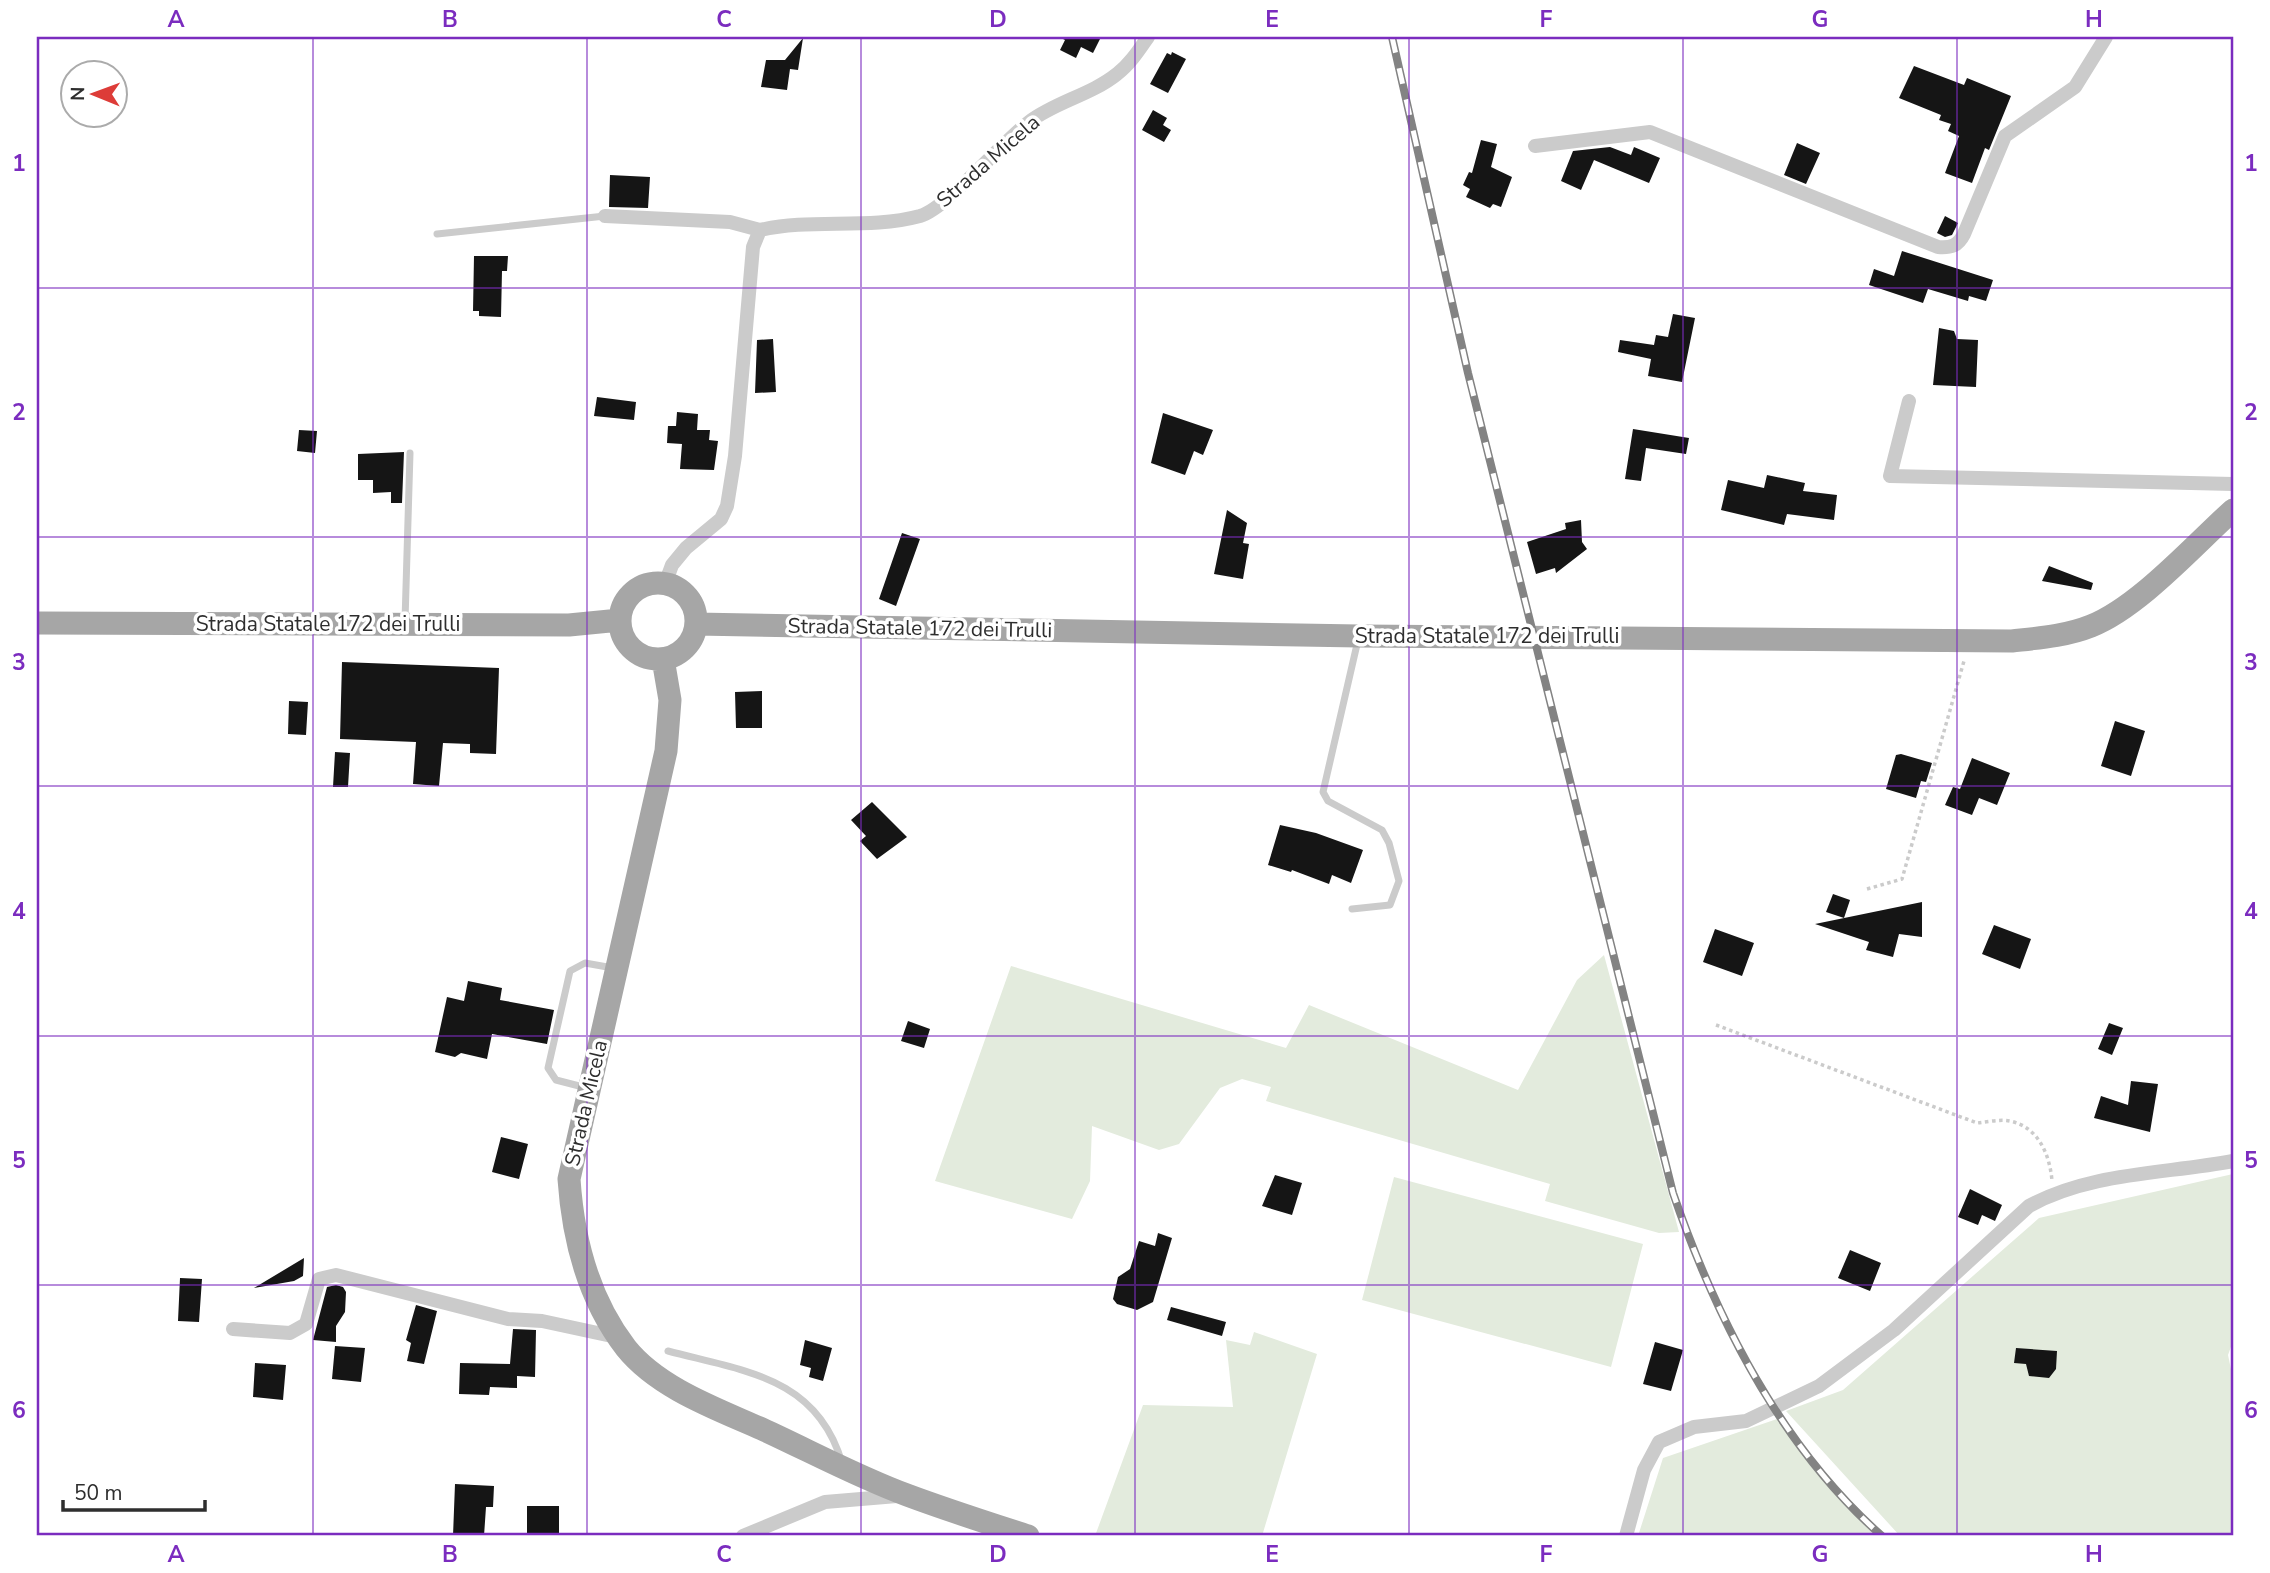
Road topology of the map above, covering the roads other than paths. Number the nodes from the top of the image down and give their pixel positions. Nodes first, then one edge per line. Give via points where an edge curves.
1 (1148, 37) edge
2 (2106, 37) edge
3 (1535, 146) dead end
4 (605, 216) joint
5 (760, 230) junction
6 (437, 234) dead end
7 (1909, 401) dead end
8 (410, 453) dead end
9 (2233, 484) edge
10 (2233, 510) edge
11 (665, 584) junction
12 (620, 620) junction
13 (37, 623) edge
14 (696, 624) junction
15 (405, 625) junction
16 (1359, 636) junction
17 (663, 659) junction
18 (1352, 909) dead end
19 (617, 969) junction
20 (588, 1088) junction
21 (2233, 1161) edge
22 (233, 1329) dead end
23 (621, 1338) junction
24 (668, 1351) dead end
25 (844, 1466) junction
26 (906, 1495) junction
27 (743, 1536) edge
28 (1028, 1536) edge
29 (1626, 1536) edge

1 - 5 street, Strada Micela via 1116,75 1029,122 942,204 923,215 896,221
2 - 3 street via 2075,87 2005,135 1964,234 1950,248 1650,132
4 - 5 street, Strada Micela via 730,222
4 - 6 lane
5 - 11 street via 752,247 727,506 721,519 672,565
7 - 9 street via 1890,477
8 - 15 lane
10 - 16 main road, Strada Statale 172 dei Trulli via 2130,603 2093,625 2053,637 1969,642
11 - 12 main road via 640,588 623,607
11 - 14 main road via 691,603
12 - 15 main road, Strada Statale 172 dei Trulli via 569,625
12 - 17 main road via 632,650
13 - 15 main road, Strada Statale 172 dei Trulli
14 - 16 main road, Strada Statale 172 dei Trulli
14 - 17 main road via 685,648
16 - 18 lane via 1323,792 1328,802 1382,830 1399,881 1390,905
17 - 19 main road, Strada Micela via 670,726
19 - 20 main road, Strada Micela
19 - 20 lane via 585,963 570,971 548,1068 556,1080
20 - 23 main road, Strada Micela via 569,1179 571,1217 580,1257
21 - 29 street via 2090,1183 2053,1193 2029,1206 1894,1330 1819,1386 1746,1421 1694,1427 1659,1442 1644,1470
22 - 23 street via 290,1333 306,1324 318,1279 336,1275 509,1320 542,1321
23 - 25 main road, Strada Micela via 658,1376 688,1394
24 - 25 lane via 761,1375 790,1389 817,1410 835,1437
25 - 26 main road, Strada Micela
26 - 27 street via 825,1502
26 - 28 main road, Strada Micela

